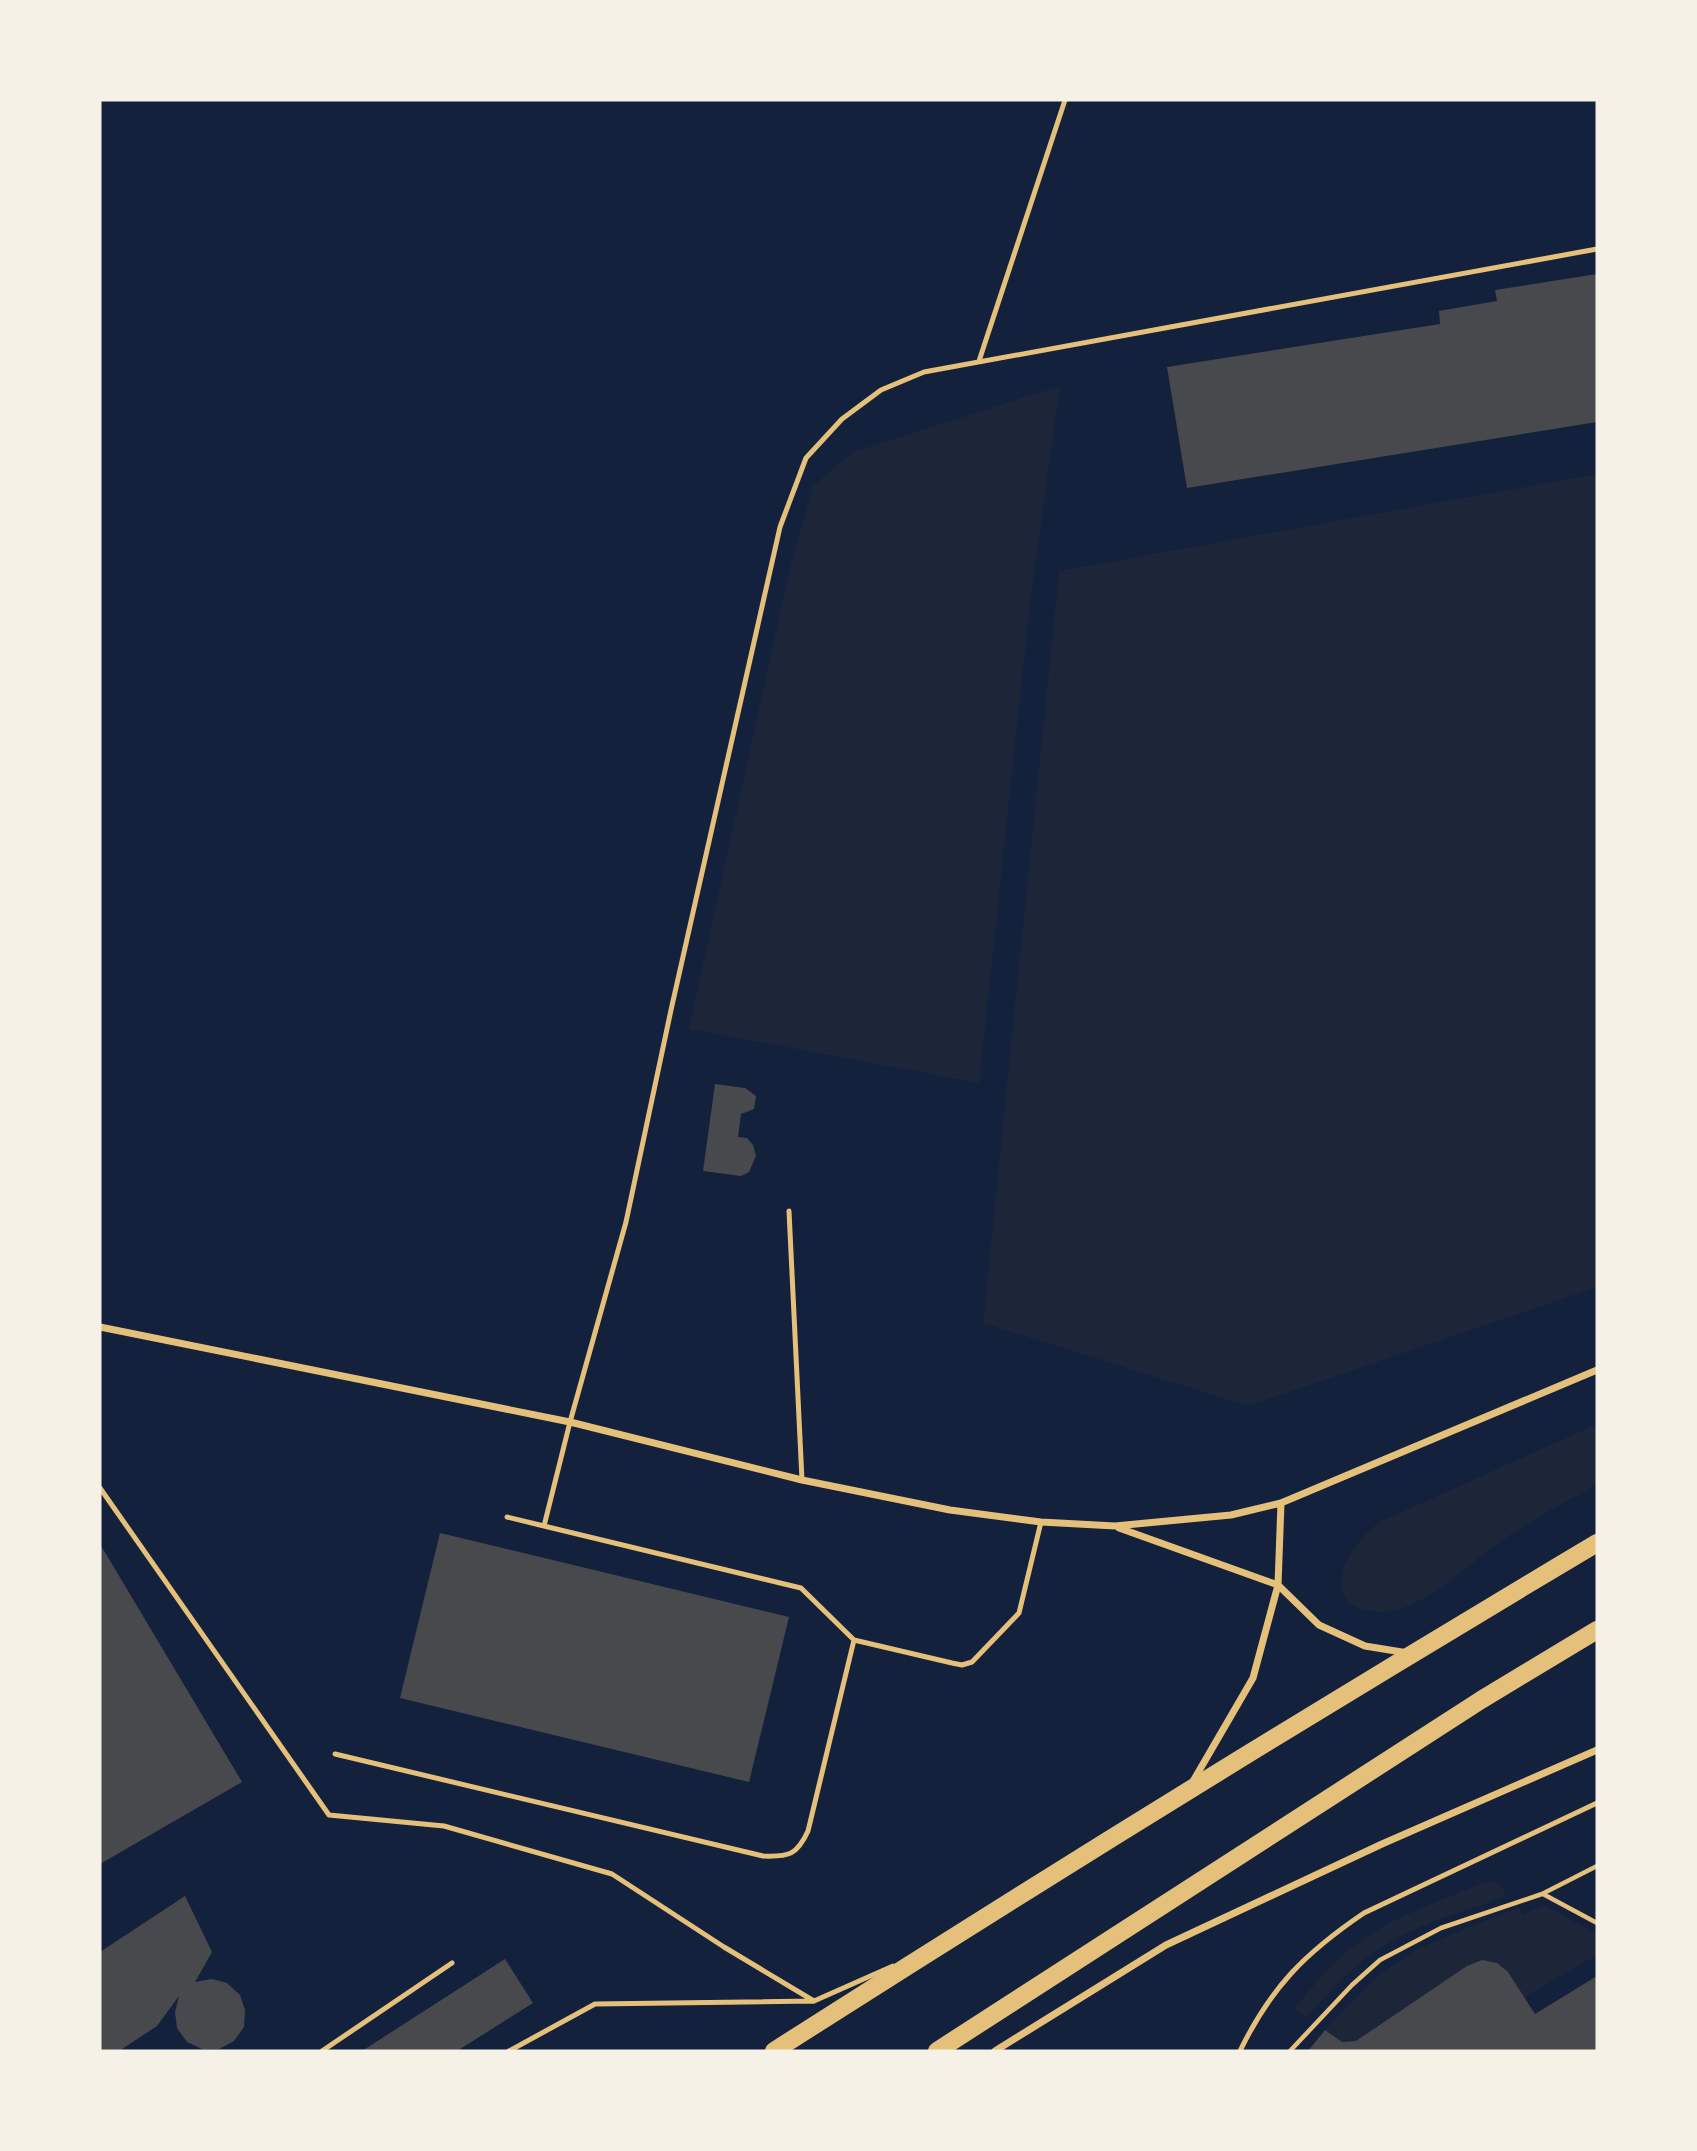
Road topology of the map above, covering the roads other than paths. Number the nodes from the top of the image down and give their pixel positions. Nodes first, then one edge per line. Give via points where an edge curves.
1 (1065, 100) edge
2 (1597, 249) edge
3 (979, 361) junction
4 (789, 1211) dead end
5 (100, 1328) edge
6 (1597, 1370) edge
7 (570, 1422) junction
8 (802, 1480) junction
9 (100, 1488) edge
10 (1281, 1503) junction
11 (507, 1517) dead end
12 (1041, 1522) junction
13 (544, 1526) junction
14 (1115, 1527) junction
15 (1597, 1544) edge
16 (1278, 1585) junction
17 (1597, 1630) edge
18 (854, 1640) junction
19 (1410, 1654) junction
20 (1597, 1750) edge
21 (335, 1754) dead end
22 (1188, 1790) junction
23 (1597, 1803) edge
24 (937, 1947) junction
25 (452, 1963) dead end
26 (814, 2001) junction
27 (321, 2051) edge
28 (509, 2051) edge
29 (774, 2051) edge
30 (937, 2051) edge
31 (995, 2051) edge
32 (1240, 2051) edge

1 - 3 lane
2 - 3 lane
3 - 7 lane via 924,372 881,390 842,419 806,458 780,527 626,1222
4 - 8 lane
5 - 7 street
6 - 10 street
7 - 8 street
7 - 13 lane
8 - 12 street via 950,1510
9 - 26 lane via 329,1815 444,1826 612,1874
10 - 14 street via 1231,1515
10 - 16 street
11 - 13 lane
12 - 14 street
12 - 18 lane via 1019,1613 972,1662 962,1665
13 - 18 lane via 801,1588
14 - 16 street
15 - 19 main road
16 - 19 street via 1319,1625 1365,1646
16 - 22 street via 1253,1678
17 - 30 main road
18 - 21 lane via 808,1831 801,1847 785,1857 763,1856
19 - 22 main road
20 - 31 street via 1166,1945
22 - 24 main road
23 - 32 lane via 1364,1913 1334,1933 1286,1978
24 - 26 lane
24 - 29 main road
25 - 27 lane
26 - 28 lane via 595,2004

